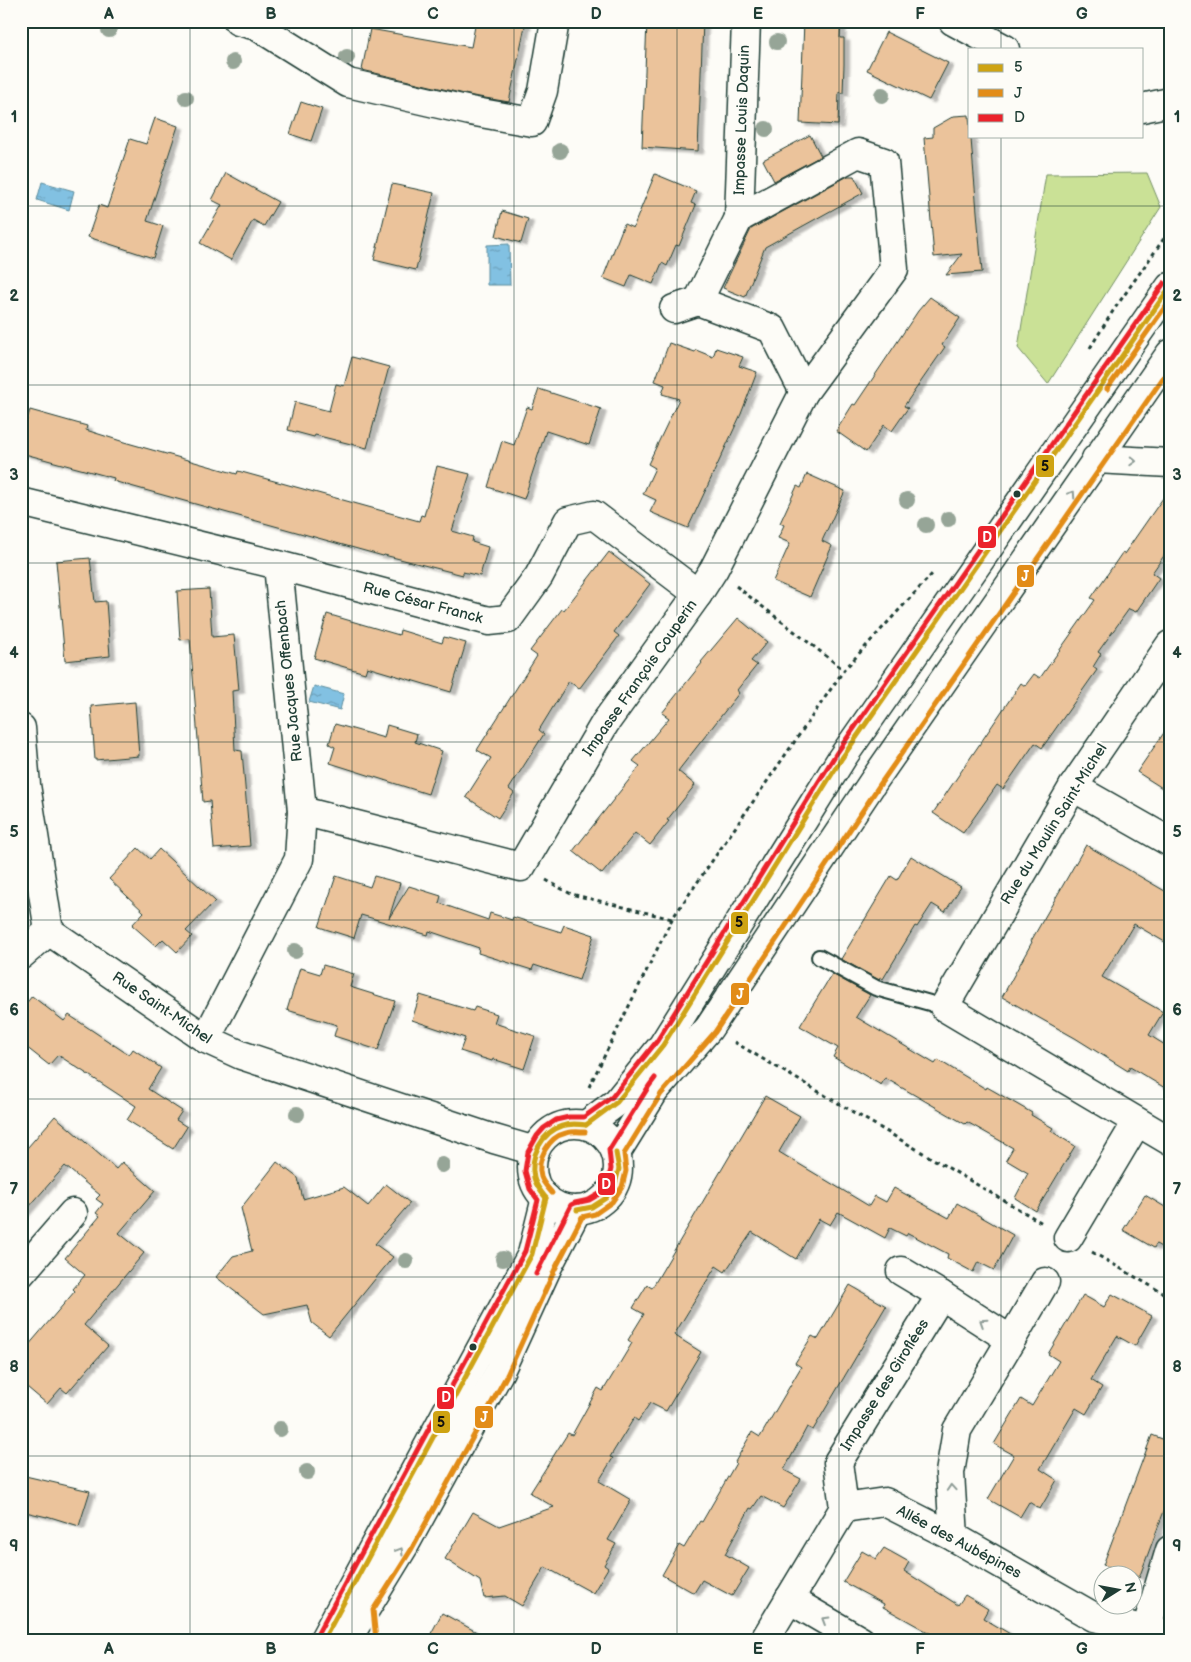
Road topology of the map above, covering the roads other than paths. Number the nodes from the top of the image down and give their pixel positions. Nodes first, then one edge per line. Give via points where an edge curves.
1 (238, 21) edge
2 (555, 21) edge
3 (746, 21) edge
4 (953, 21) edge
5 (1003, 48) edge
6 (1170, 102) edge
7 (1144, 108) edge
8 (739, 218) junction
9 (1170, 287) edge
10 (1168, 366) edge
11 (804, 392) junction
12 (1096, 460) junction
13 (1170, 463) edge
14 (21, 502) edge
15 (278, 565) junction
16 (698, 594) junction
17 (1170, 645) edge
18 (21, 728) edge
19 (23, 785) edge
20 (1073, 787) junction
21 (302, 812) junction
22 (1170, 842) edge
23 (48, 931) junction
24 (21, 955) edge
25 (819, 957) dead end
26 (944, 1007) junction
27 (206, 1039) junction
28 (1137, 1122) junction
29 (579, 1124) junction
30 (1170, 1141) edge
31 (535, 1151) junction
32 (616, 1153) junction
33 (546, 1198) junction
34 (577, 1210) junction
35 (73, 1213) dead end
36 (1068, 1238) road end
37 (901, 1271) dead end
38 (21, 1273) edge
39 (1045, 1282) dead end
40 (941, 1295) junction
41 (1011, 1340) junction
42 (844, 1508) junction
43 (954, 1537) junction
44 (1170, 1550) edge
45 (789, 1599) junction
46 (365, 1608) junction
47 (1158, 1632) edge
48 (323, 1641) edge
49 (346, 1641) edge
50 (369, 1641) edge
51 (764, 1641) edge
52 (860, 1641) edge

1 - 2 street via 257,26 348,82 532,122 543,91
3 - 8 street, Impasse Louis Daquin
4 - 5 street
6 - 7 street
8 - 11 street via 686,305 772,329
8 - 11 street, Impasse François Couperin via 858,153 884,162 894,269
9 - 29 street via 842,758 663,1045 617,1102
10 - 12 street
11 - 16 street, Impasse François Couperin via 714,569
12 -> 13 street
32 -> 12 street via 655,1090 709,1028 875,779
14 - 15 street
15 - 16 street, Rue César Franck via 489,621 508,620 539,576 568,521 594,515
15 - 21 street, Rue Jacques Offenbach
16 - 21 street, Impasse François Couperin via 606,723 521,867
17 - 20 street, Rue du Moulin Saint-Michel
18 - 19 street
19 - 23 street
20 - 22 street
20 - 26 street, Rue du Moulin Saint-Michel
21 - 27 street, Rue Jacques Offenbach via 298,859
23 - 24 street
23 - 27 street, Rue Saint-Michel
25 - 26 lane via 876,988
26 - 28 street
27 - 31 street, Rue Saint-Michel via 241,1055
28 - 30 street
28 - 36 street
29 - 31 street via 557,1128 544,1137
29 - 32 street via 599,1130
31 - 33 street via 532,1168 536,1185
32 - 34 street via 619,1168 615,1184 606,1198
33 - 34 street via 560,1207
33 - 48 street via 532,1254
46 -> 34 street via 404,1546 500,1371
35 - 38 street
37 - 40 street
39 - 41 street
41 -> 40 street
40 - 42 street, Impasse des Giroflées via 838,1462
43 -> 41 street via 950,1473 957,1430
42 - 43 street, Allée des Aubépines via 884,1502
42 - 45 street
43 - 47 street, Allée des Aubépines via 1094,1617
44 - 47 street
45 - 51 street
52 -> 45 street
46 - 49 street
46 - 50 street

